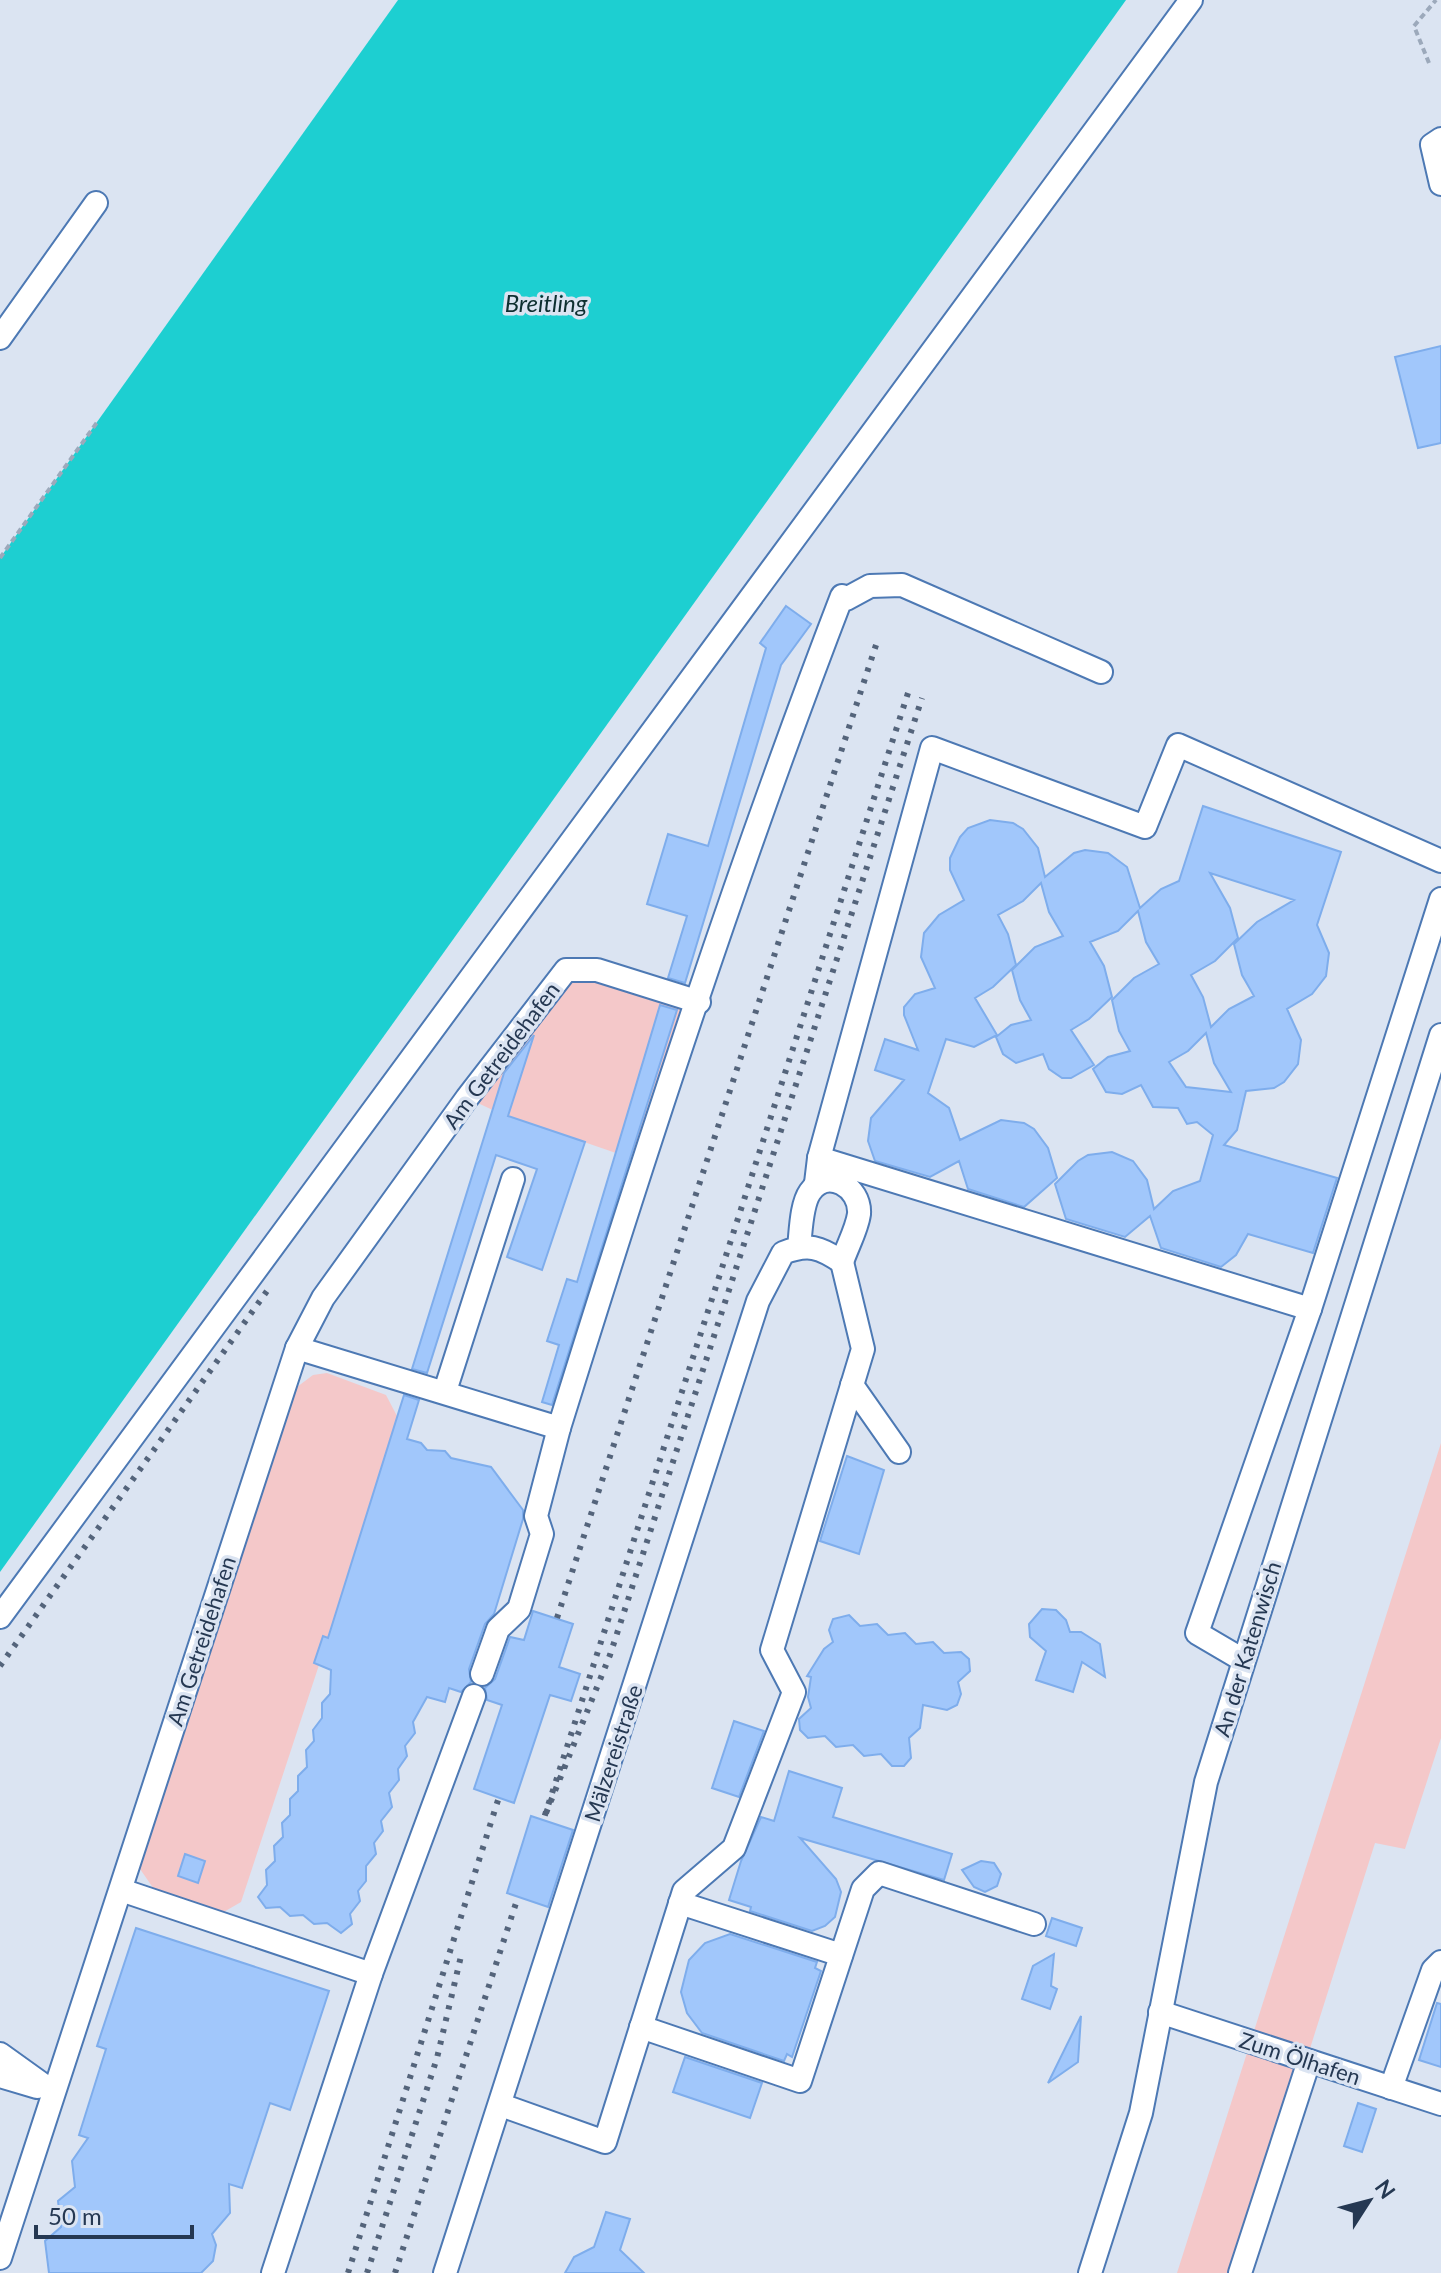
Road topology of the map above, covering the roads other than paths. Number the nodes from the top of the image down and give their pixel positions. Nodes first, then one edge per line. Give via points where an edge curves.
1 (1191, 0) edge
2 (1441, 139) edge
3 (1441, 184) edge
4 (96, 203) dead end
5 (0, 338) edge
6 (1101, 672) dead end
7 (1441, 861) edge
8 (1441, 899) edge
9 (699, 1002) junction
10 (1441, 1035) edge
11 (819, 1158) junction
12 (513, 1179) dead end
13 (816, 1183) junction
14 (799, 1247) junction
15 (842, 1262) junction
16 (1310, 1309) junction
17 (297, 1348) junction
18 (852, 1385) junction
19 (445, 1391) junction
20 (559, 1428) junction
21 (899, 1452) dead end
22 (0, 1617) edge
23 (1243, 1660) junction
24 (482, 1674) dead end
25 (474, 1696) dead end
26 (121, 1890) junction
27 (680, 1903) junction
28 (1034, 1924) dead end
29 (841, 1955) junction
30 (1441, 1962) edge
31 (371, 1974) junction
32 (1160, 2012) junction
33 (641, 2027) junction
34 (0, 2054) edge
35 (1309, 2061) junction
36 (0, 2076) edge
37 (1391, 2088) junction
38 (53, 2092) junction
39 (1441, 2104) edge
40 (501, 2105) junction
41 (0, 2258) edge
42 (273, 2273) edge
43 (445, 2273) edge
44 (1090, 2273) edge
45 (1240, 2273) edge

1 - 22 street
2 - 3 street via 1432,145
4 - 5 street
6 - 9 street via 902,585 870,586 846,599 842,596 779,760
7 - 11 street via 1178,745 1145,827 932,748
8 - 16 street
9 - 17 street, Am Getreidehafen via 597,970 566,970 323,1298
9 - 20 street via 642,1162
10 - 23 street, An der Katenwisch
11 - 13 street
11 - 16 street
12 - 19 street
13 - 14 street via 807,1195
13 - 15 street via 830,1179 857,1197 859,1215
14 - 15 street via 819,1247
14 - 40 street, Mälzereistraße via 783,1253 758,1301
15 - 18 street via 863,1349
16 - 23 street via 1197,1633
17 - 19 street
17 - 26 street, Am Getreidehafen
18 - 21 street
18 - 27 street via 772,1650 794,1692 734,1848 684,1891
19 - 20 street
20 - 24 street via 536,1516 542,1534 519,1609 498,1629
23 - 32 street, An der Katenwisch via 1206,1782
25 - 31 street
26 - 31 street
26 - 38 street, Am Getreidehafen
27 - 29 street
27 - 33 street
28 - 29 street via 879,1873 863,1889
29 - 33 street via 800,2081
30 - 37 street via 1433,1970
31 - 42 street
32 - 35 street, Zum Ölhafen
32 - 44 street, An der Katenwisch via 1141,2113
33 - 40 street via 605,2142
34 - 38 street
35 - 37 street, Zum Ölhafen
35 - 45 street
36 - 38 street
37 - 39 street, Zum Ölhafen
38 - 41 street, Am Getreidehafen
40 - 43 street, Mälzereistraße

